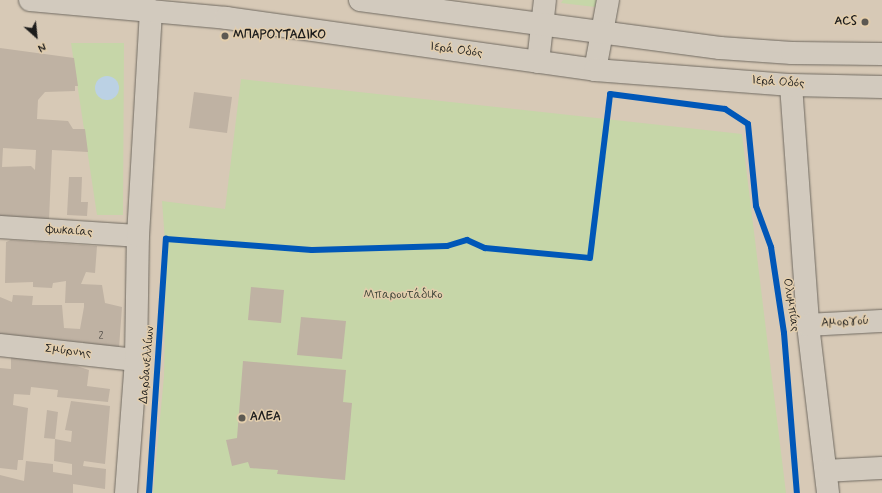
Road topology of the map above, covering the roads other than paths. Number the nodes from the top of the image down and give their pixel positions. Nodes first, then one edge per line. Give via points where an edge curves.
1 (30, 0) edge
2 (360, 0) edge
3 (545, 0) edge
4 (608, 0) edge
5 (151, 10) junction
6 (541, 27) junction
7 (601, 34) junction
8 (882, 54) edge
9 (538, 62) junction
10 (595, 70) junction
11 (791, 85) junction
12 (882, 87) edge
13 (0, 227) edge
14 (138, 236) junction
15 (882, 321) edge
16 (808, 325) junction
17 (0, 345) edge
18 (136, 360) junction
19 (882, 468) edge
20 (826, 471) junction
21 (126, 493) edge
22 (828, 493) edge

1 - 5 street, Ιερά Οδός
2 - 6 street
3 - 6 street
4 - 7 street
5 - 9 street, Ιερά Οδός
5 - 14 street, Δαρδανελλίων
6 - 7 street
6 - 9 street
7 - 8 street via 792,53
7 - 10 street
9 - 10 street, Ιερά Οδός
10 - 11 street, Ιερά Οδός
11 - 12 street, Ιερά Οδός
11 - 16 street, Ολυμπίας
13 - 14 street, Φωκαίας
14 - 18 street, Δαρδανελλίων
15 - 16 street, Αμοργού
16 - 20 street, Ολυμπίας
17 - 18 street, Σμύρνης
18 - 21 street, Δαρδανελλίων
19 - 20 street
20 - 22 street, Ολυμπίας

